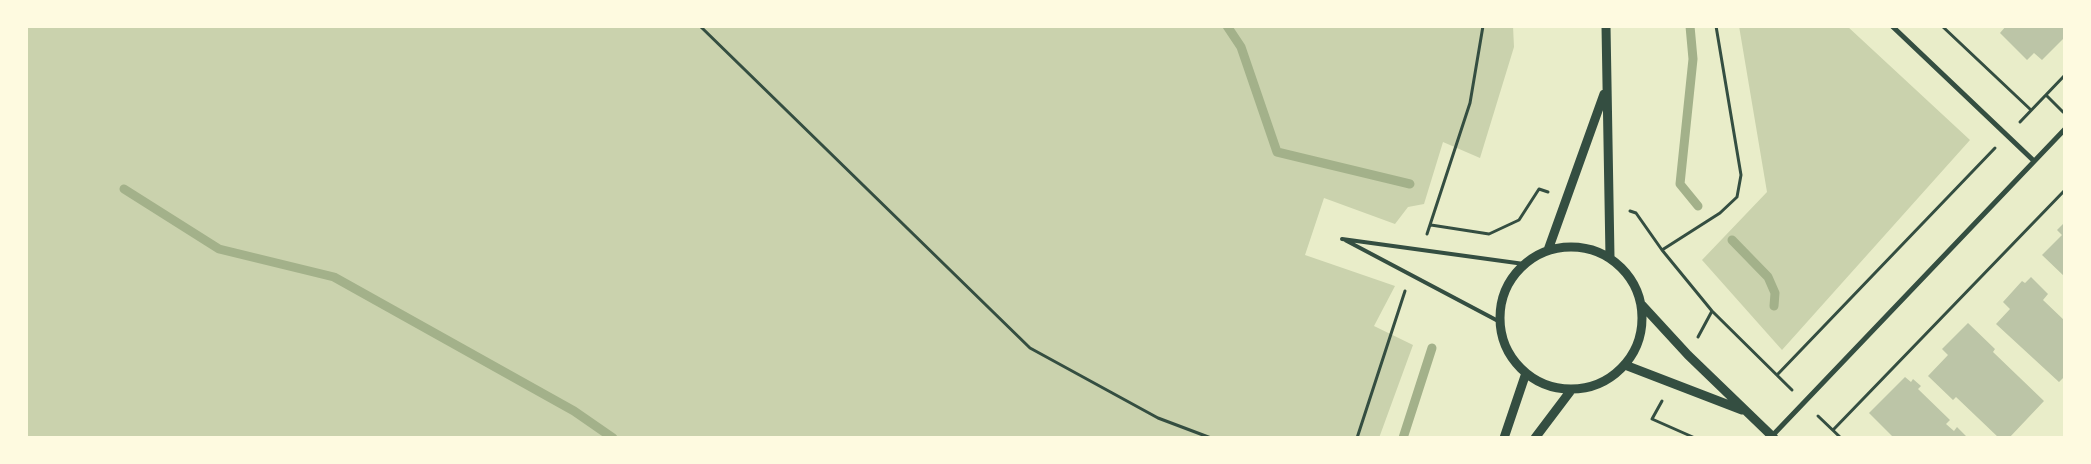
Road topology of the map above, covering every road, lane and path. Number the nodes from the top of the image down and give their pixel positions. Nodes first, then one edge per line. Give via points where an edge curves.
1 (700, 26) edge
2 (1483, 26) edge
3 (1606, 26) edge
4 (1716, 26) edge
5 (1892, 26) edge
6 (1942, 26) edge
7 (2065, 75) edge
8 (1606, 89) junction
9 (2046, 95) junction
10 (2031, 110) junction
11 (2065, 113) edge
12 (2065, 129) edge
13 (2007, 135) junction
14 (2034, 161) junction
15 (1539, 189) dead end
16 (2065, 190) edge
17 (1636, 213) dead end
18 (1548, 250) junction
19 (1662, 250) junction
20 (1610, 258) junction
21 (1524, 264) junction
22 (1401, 304) dead end
23 (1642, 305) junction
24 (1500, 322) junction
25 (1625, 365) junction
26 (1526, 373) junction
27 (1777, 375) junction
28 (1572, 390) junction
29 (1804, 403) junction
30 (1747, 412) junction
31 (1652, 420) dead end
32 (1833, 430) junction
33 (1773, 437) edge
34 (1211, 438) edge
35 (1356, 438) edge
36 (1504, 438) edge
37 (1535, 438) edge
38 (1695, 438) edge
39 (1841, 438) edge

1 - 34 path via 1030,348 1158,418
2 - 15 path via 1470,103 1430,225 1489,234 1519,220
3 - 8 street
4 - 19 path via 1742,175 1737,196 1720,213
5 - 13 street
6 - 10 path
7 - 9 path
8 - 18 street
8 - 20 street
9 - 10 path
9 - 11 path
10 - 13 path
12 - 14 street
13 - 14 street
13 - 27 path
14 - 29 street
16 - 32 path
17 - 19 path
18 - 20 street via 1569,246 1590,249
18 - 21 street
19 - 27 path via 1712,311
20 - 23 street via 1630,278
21 - 24 street via 1510,280 1502,300
21 - 24 lane via 1342,239
22 - 35 path
23 - 25 street via 1637,347
23 - 30 street
24 - 26 street via 1512,359
25 - 28 street via 1610,378
25 - 30 street
26 - 28 street via 1548,385
26 - 36 street
27 - 29 path
28 - 37 street
29 - 32 path
29 - 33 street
30 - 33 street
31 - 38 path
32 - 39 path

